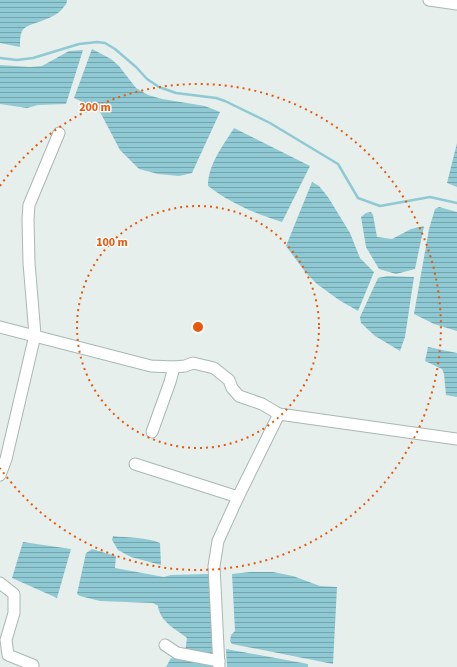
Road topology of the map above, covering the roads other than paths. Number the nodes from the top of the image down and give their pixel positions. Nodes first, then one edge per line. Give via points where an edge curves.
1 (429, 0) edge
2 (457, 4) edge
3 (59, 133) dead end
4 (0, 327) edge
5 (35, 335) junction
6 (174, 368) junction
7 (279, 414) junction
8 (152, 432) dead end
9 (457, 439) edge
10 (135, 464) dead end
11 (0, 475) edge
12 (238, 497) junction
13 (0, 583) edge
14 (165, 645) dead end
15 (219, 664) edge
16 (33, 666) dead end

1 - 2 street
3 - 5 street via 29,205 28,263
4 - 5 street
5 - 6 street via 151,366
5 - 11 street
6 - 7 street via 194,363 214,368 229,380 239,396 262,404
6 - 8 street
7 - 9 street
7 - 12 street
10 - 12 street
12 - 15 street via 218,540 214,566
13 - 16 street via 14,594 14,613 6,640 8,655
14 - 15 street via 176,653

